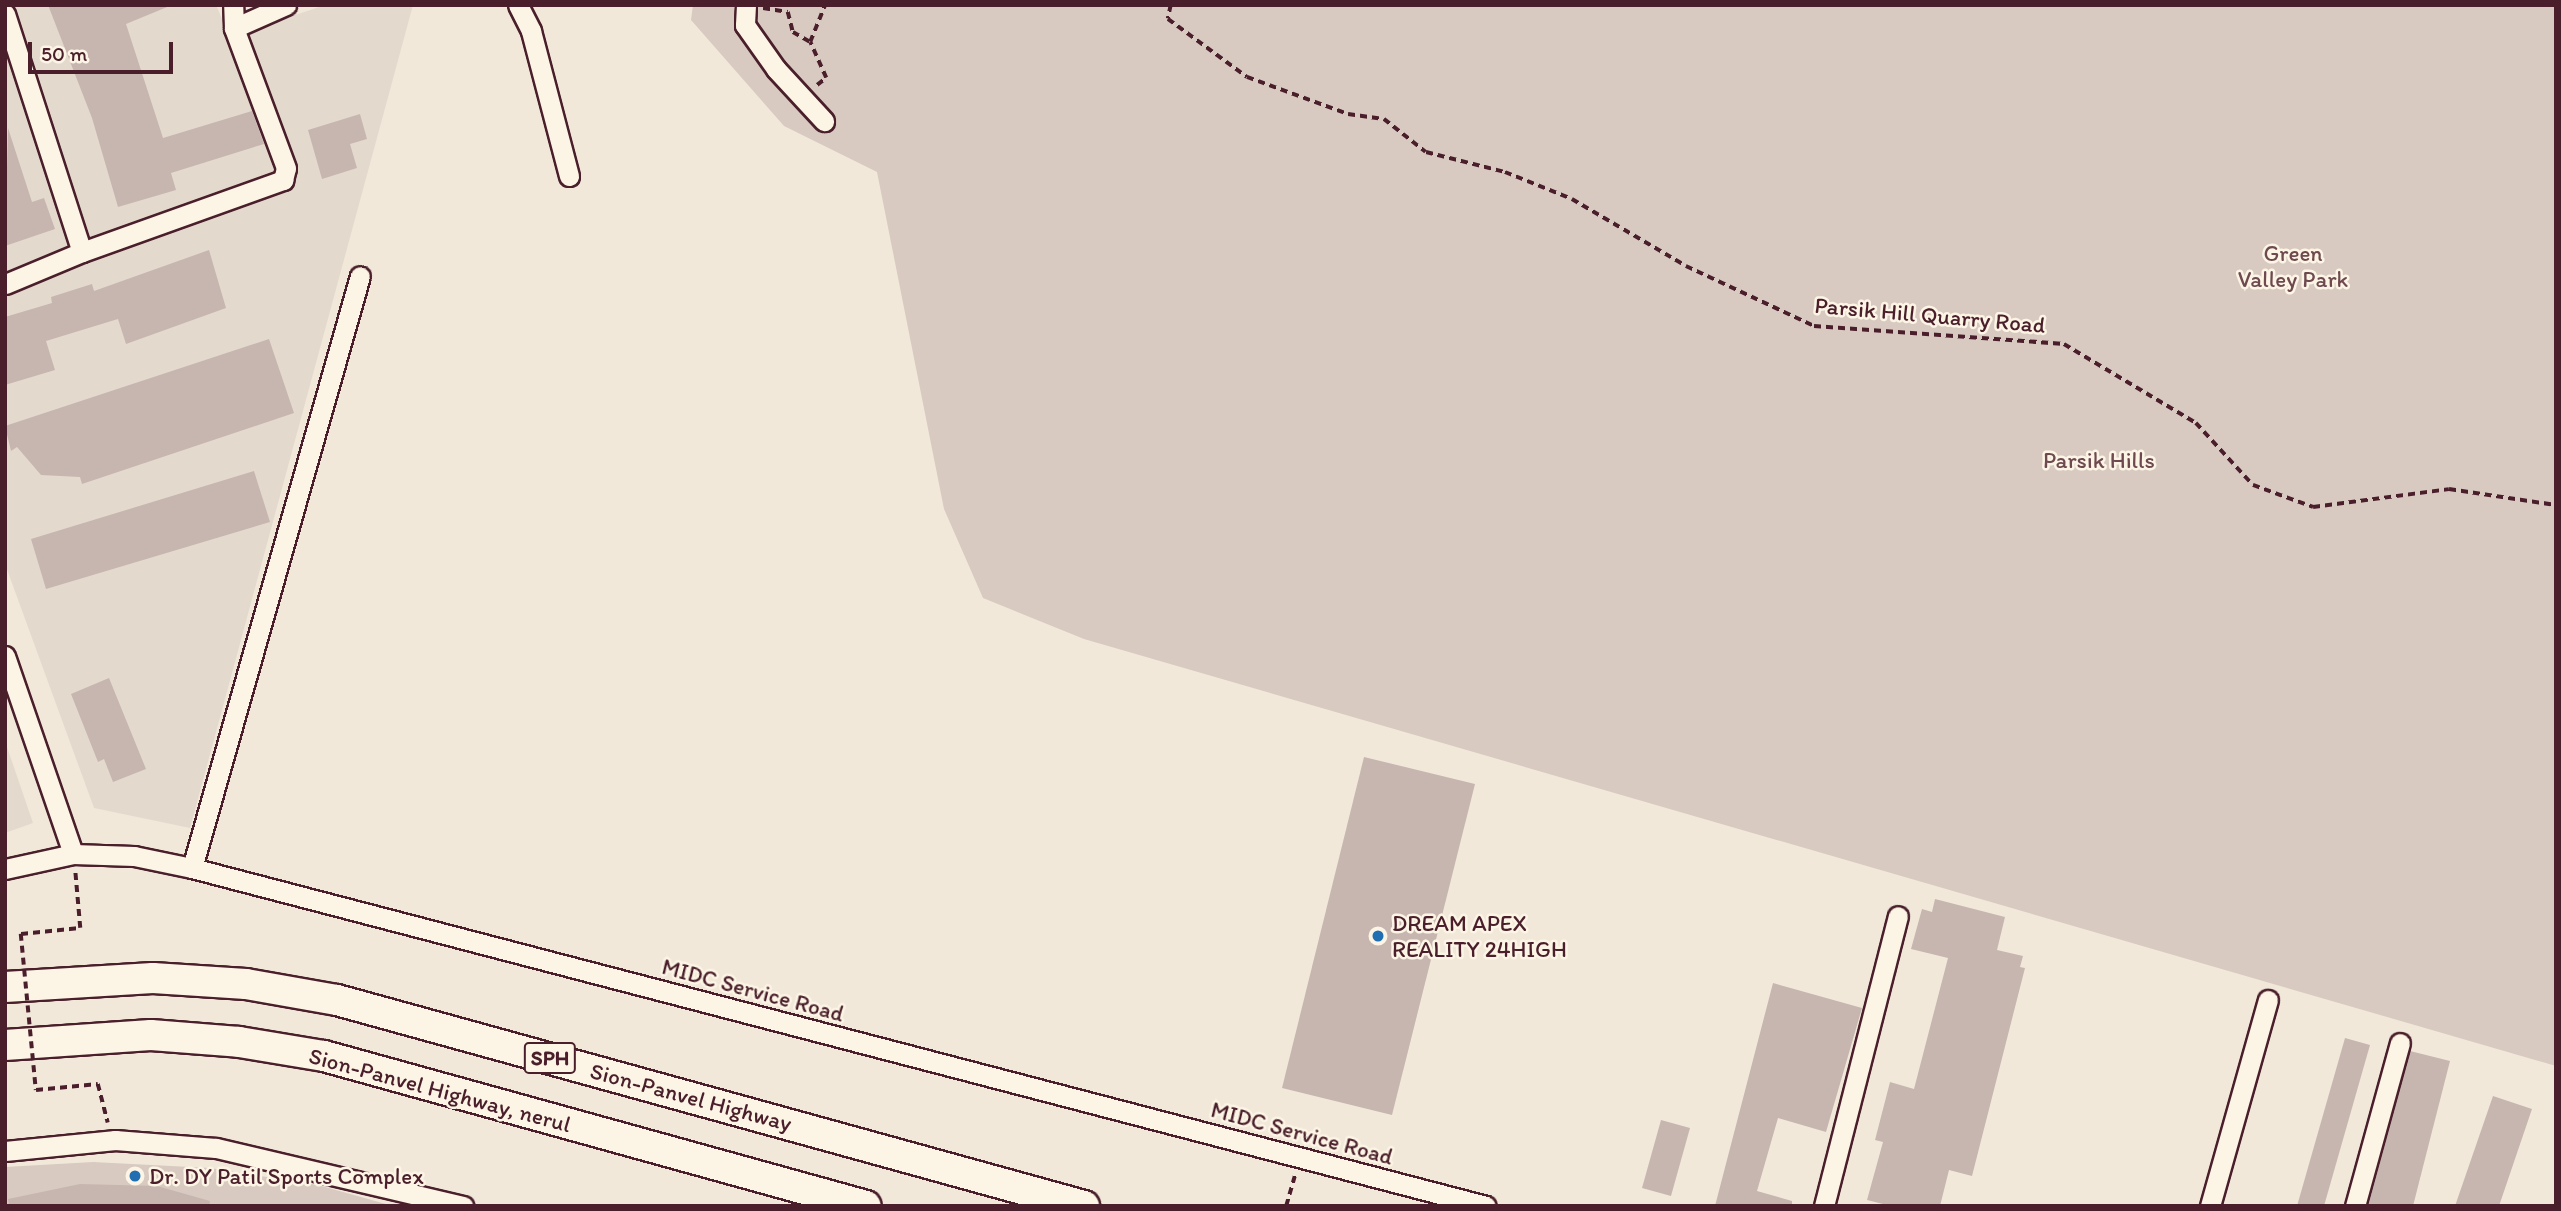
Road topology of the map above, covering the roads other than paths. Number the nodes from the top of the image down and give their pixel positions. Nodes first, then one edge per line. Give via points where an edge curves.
1 (233, 5) edge
2 (286, 5) edge
3 (518, 5) edge
4 (748, 5) edge
5 (5, 14) edge
6 (234, 28) junction
7 (824, 121) dead end
8 (569, 176) dead end
9 (82, 253) junction
10 (360, 276) dead end
11 (5, 284) edge
12 (5, 656) edge
13 (73, 854) junction
14 (192, 868) junction
15 (5, 869) edge
16 (1898, 916) dead end
17 (5, 987) edge
18 (2268, 1000) dead end
19 (2400, 1043) dead end
20 (5, 1045) edge
21 (5, 1151) edge
22 (463, 1206) edge
23 (866, 1206) edge
24 (1084, 1206) edge
25 (1486, 1206) edge
26 (1824, 1206) edge
27 (2210, 1206) edge
28 (2355, 1206) edge

1 - 6 street
2 - 6 street
3 - 8 street via 531,31
4 - 7 street via 745,25 776,69
5 - 9 street
6 - 9 street via 286,168 283,180
9 - 11 street
10 - 14 street
12 - 13 street
13 - 14 street, MIDC Service Road via 134,856
13 - 15 street, MIDC Service Road
14 - 25 street, MIDC Service Road
16 - 26 street
17 - 24 highway, Sion-Panvel Highway / SPH via 153,978 246,984 337,1000
18 - 27 street
19 - 28 street
20 - 23 highway, Sion-Panvel Highway, nerul via 151,1035 324,1056
21 - 22 street via 115,1140 216,1148

